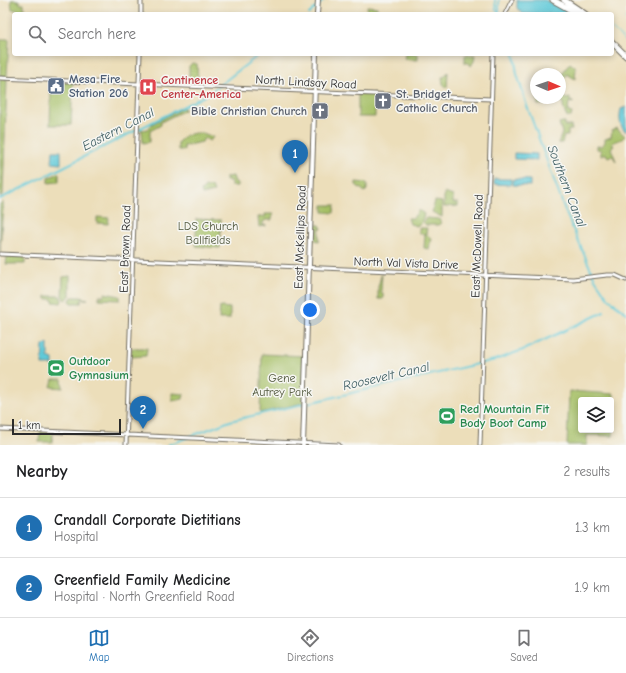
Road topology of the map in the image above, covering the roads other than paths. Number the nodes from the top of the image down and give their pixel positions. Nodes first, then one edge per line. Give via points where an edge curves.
1 (141, 0) edge
2 (318, 0) edge
3 (511, 0) edge
4 (553, 0) edge
5 (558, 0) edge
6 (564, 0) edge
7 (570, 0) edge
8 (141, 12) edge
9 (318, 12) edge
10 (506, 12) edge
11 (575, 12) edge
12 (576, 12) edge
13 (583, 12) edge
14 (584, 12) edge
15 (614, 39) edge
16 (614, 44) edge
17 (626, 52) edge
18 (140, 56) edge
19 (316, 56) edge
20 (493, 56) edge
21 (626, 56) edge
22 (0, 78) edge
23 (139, 83) junction
24 (315, 91) junction
25 (491, 99) junction
26 (0, 254) edge
27 (134, 259) junction
28 (310, 268) junction
29 (485, 275) junction
30 (626, 280) edge
31 (0, 429) edge
32 (127, 434) junction
33 (303, 444) edge
34 (126, 445) edge
35 (339, 445) edge
36 (479, 445) edge

1 - 8 main road
2 - 9 main road
3 - 10 main road
4 - 11 highway
5 - 12 highway
6 - 13 highway
7 - 14 highway
15 - 17 highway
16 - 21 highway
18 - 23 main road, East Brown Road
19 - 24 main road, East McKellips Road
20 - 25 main road, East McDowell Road
22 - 23 main road, North Lindsay Road
23 - 24 main road, North Lindsay Road
23 - 27 main road, East Brown Road
24 - 25 main road, North Lindsay Road
24 - 28 main road, East McKellips Road
25 - 29 main road, East McDowell Road
26 - 27 main road, North Val Vista Drive
27 - 28 main road, North Val Vista Drive
27 - 32 main road, East Brown Road
28 - 29 main road, North Val Vista Drive
28 - 33 main road, East McKellips Road
29 - 30 main road, North Val Vista Drive via 574,279 614,275
29 - 36 main road, East McDowell Road
31 - 32 main road
32 - 33 main road
32 - 34 main road, East Brown Road
33 - 35 main road

